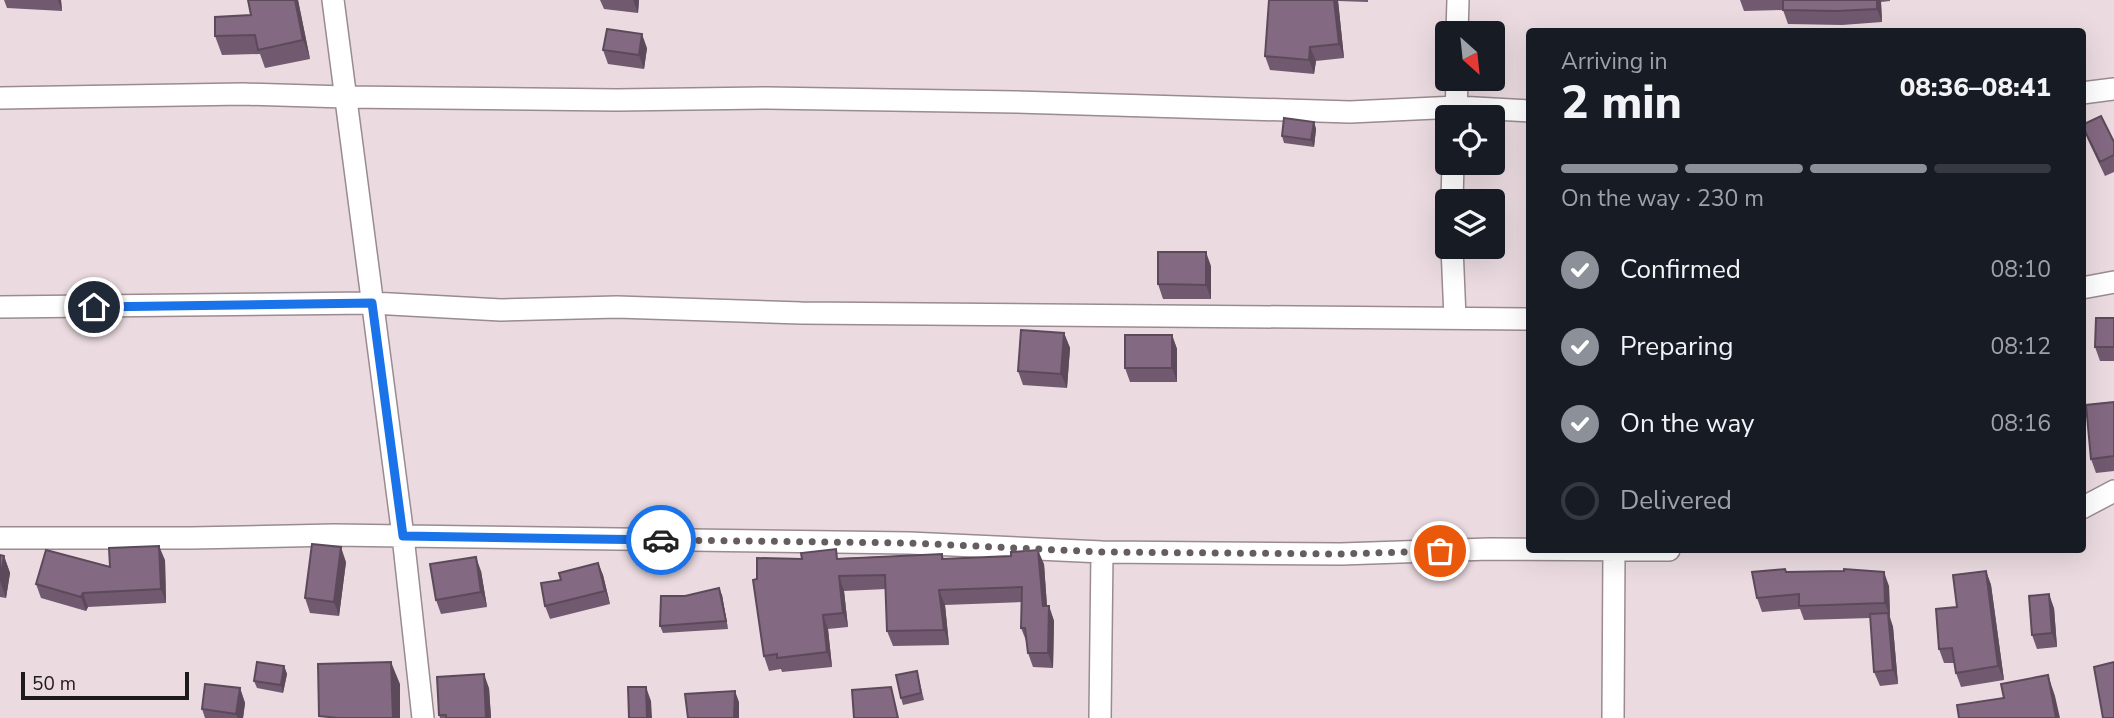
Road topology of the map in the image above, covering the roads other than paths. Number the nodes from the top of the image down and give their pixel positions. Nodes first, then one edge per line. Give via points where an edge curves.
1 (333, 0) edge
2 (1458, 0) edge
3 (1457, 21) edge
4 (2114, 89) edge
5 (2086, 92) edge
6 (345, 97) junction
7 (0, 98) edge
8 (1505, 111) edge
9 (1526, 111) edge
10 (1435, 112) edge
11 (1453, 259) edge
12 (2114, 282) edge
13 (2086, 287) edge
14 (372, 303) junction
15 (0, 307) edge
16 (1455, 318) junction
17 (1526, 318) edge
18 (2114, 491) edge
19 (2086, 506) edge
20 (403, 536) junction
21 (0, 538) edge
22 (1526, 549) edge
23 (1102, 552) junction
24 (1614, 553) edge
25 (423, 718) edge
26 (1100, 718) edge
27 (1613, 718) edge

1 - 6 street
2 - 3 street
4 - 5 street
6 - 7 street
6 - 10 street via 767,97
6 - 14 street
8 - 9 street
11 - 16 street
12 - 13 street
14 - 15 street
14 - 16 street via 501,310 617,307 853,314
14 - 20 street
16 - 17 street
18 - 19 street
20 - 21 street
20 - 23 street via 909,543
20 - 25 street
22 - 23 street via 1341,554
23 - 26 street
24 - 27 street

